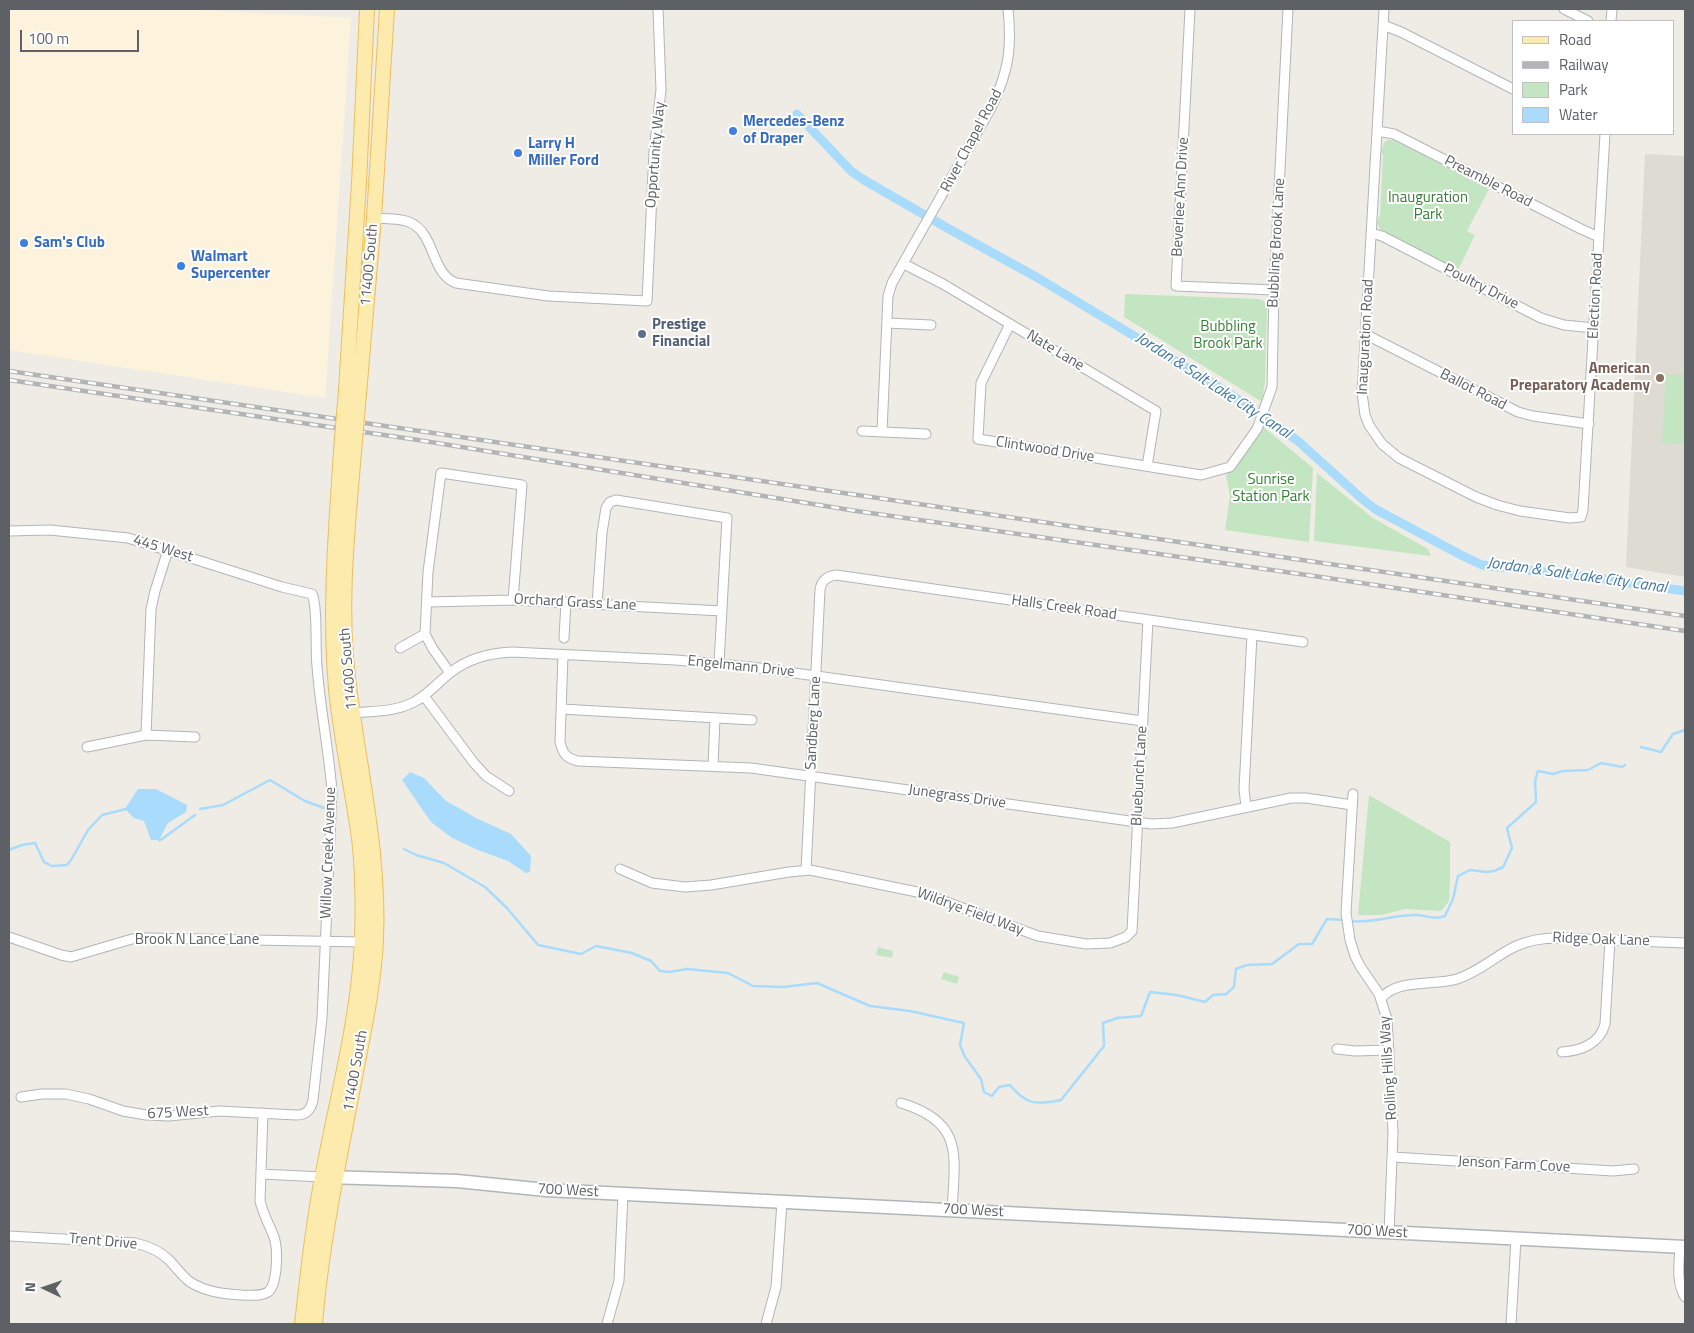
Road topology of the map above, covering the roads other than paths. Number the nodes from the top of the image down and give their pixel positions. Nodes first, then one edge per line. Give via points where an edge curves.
1 (367, 9) edge
2 (387, 9) edge
3 (658, 9) edge
4 (1008, 9) edge
5 (1190, 9) edge
6 (1288, 9) edge
7 (1384, 9) edge
8 (1564, 9) edge
9 (1586, 20) edge
10 (1383, 25) junction
11 (1512, 88) edge
12 (1377, 131) junction
13 (1605, 135) edge
14 (374, 218) junction
15 (1371, 233) junction
16 (1599, 237) junction
17 (904, 264) junction
18 (1274, 290) junction
19 (887, 323) junction
20 (1010, 324) junction
21 (931, 326) dead end
22 (1594, 328) junction
23 (1365, 334) junction
24 (353, 392) junction
25 (1589, 424) junction
26 (862, 431) dead end
27 (882, 432) junction
28 (926, 434) dead end
29 (348, 451) junction
30 (1147, 466) junction
31 (1230, 467) joint
32 (1581, 518) joint
33 (9, 531) edge
34 (168, 550) junction
35 (826, 578) joint
36 (312, 594) joint
37 (513, 600) junction
38 (427, 602) junction
39 (566, 602) junction
40 (597, 604) junction
41 (722, 611) junction
42 (1148, 620) junction
43 (425, 634) junction
44 (1252, 634) junction
45 (332, 636) junction
46 (564, 638) dead end
47 (1303, 642) dead end
48 (400, 648) dead end
49 (563, 655) junction
50 (718, 663) junction
51 (450, 673) junction
52 (816, 676) junction
53 (424, 696) junction
54 (562, 709) junction
55 (353, 712) junction
56 (715, 718) junction
57 (752, 720) dead end
58 (1142, 721) junction
59 (146, 735) junction
60 (195, 737) dead end
61 (87, 747) dead end
62 (713, 766) junction
63 (811, 776) junction
64 (510, 791) dead end
65 (1353, 794) dead end
66 (1352, 805) junction
67 (1246, 807) junction
68 (1137, 822) junction
69 (620, 869) dead end
70 (806, 870) junction
71 (1132, 931) joint
72 (9, 936) edge
73 (1610, 940) junction
74 (326, 941) junction
75 (362, 942) junction
76 (1685, 943) edge
77 (1381, 1000) junction
78 (1337, 1050) dead end
79 (1389, 1050) junction
80 (1562, 1052) dead end
81 (21, 1097) dead end
82 (901, 1104) dead end
83 (308, 1112) joint
84 (263, 1113) junction
85 (1393, 1157) junction
86 (1634, 1168) dead end
87 (261, 1174) junction
88 (322, 1177) junction
89 (337, 1177) junction
90 (623, 1194) junction
91 (782, 1202) junction
92 (952, 1210) junction
93 (1389, 1232) junction
94 (9, 1236) edge
95 (1516, 1239) junction
96 (1683, 1247) edge
97 (1685, 1297) edge
98 (302, 1324) edge
99 (315, 1324) edge
100 (607, 1324) edge
101 (766, 1324) edge
102 (1511, 1324) edge

1 - 24 main road, 11400 South
2 - 14 main road, 11400 South
3 - 14 street, Opportunity Way via 661,90 654,150 647,301 548,296 456,283 442,272 429,241 417,227 401,220
4 - 17 street, River Chapel Road via 1010,52 1003,82
5 - 18 street, Beverlee Ann Drive via 1176,286
6 - 18 street, Bubbling Brook Lane
7 - 10 street, Inauguration Road
8 - 9 street
10 - 11 street
10 - 12 street, Inauguration Road
12 - 15 street, Inauguration Road
12 - 16 street, Preamble Road via 1394,134
13 - 16 street, Election Road
14 - 24 main road, 11400 South
15 - 22 street, Poultry Drive via 1541,318 1564,325
15 - 23 street, Inauguration Road
16 - 22 street, Election Road
17 - 19 street, River Chapel Road via 888,296
17 - 20 street, Nate Lane
18 - 31 street, Bubbling Brook Lane via 1272,387 1257,428
19 - 21 street
19 - 27 street, River Chapel Road
20 - 30 street, Nate Lane via 1156,411
20 - 30 street, Clintwood Drive via 981,383 978,439
22 - 25 street, Election Road
23 - 25 street, Ballot Road via 1518,412
23 - 32 street, Inauguration Road via 1362,393 1365,415 1375,435 1390,451 1497,506
24 - 29 main road, 11400 South, bridge
25 - 32 street, Election Road
26 - 27 street
27 - 28 street
29 - 45 main road, 11400 South via 332,597
29 - 55 main road, 11400 South via 346,650
30 - 31 street, Clintwood Drive via 1201,475
33 - 34 street, 445 West via 50,530 117,536
34 - 36 street, 445 West
34 - 59 street via 152,609
35 - 42 street, Halls Creek Road via 836,576
35 - 52 street, Sandberg Lane via 821,587
36 - 74 street, Willow Creek Avenue via 332,792
37 - 38 street, Orchard Grass Lane
37 - 38 street via 522,485 441,473
37 - 39 street, Orchard Grass Lane
38 - 43 street
39 - 40 street, Orchard Grass Lane
39 - 46 street
40 - 41 street, Orchard Grass Lane
40 - 41 street via 606,508 616,500 727,518
41 - 50 street
42 - 44 street, Halls Creek Road
42 - 58 street, Bluebunch Lane
43 - 48 street
43 - 51 street
44 - 47 street, Halls Creek Road
44 - 67 street via 1244,789
45 - 55 main road via 339,655 345,707
45 - 75 main road, 11400 South via 336,690 362,871
49 - 50 street, Engelmann Drive
49 - 51 street, Engelmann Drive via 490,654
49 - 54 street
50 - 52 street, Engelmann Drive
51 - 53 street, Engelmann Drive
52 - 58 street, Engelmann Drive
52 - 63 street, Sandberg Lane
53 - 55 street, Engelmann Drive via 391,710
53 - 64 street via 474,763 486,776
54 - 56 street
54 - 62 street, Junegrass Drive via 560,742 568,758
55 - 89 main road, 11400 South via 375,860 376,942 369,1002
56 - 57 street
56 - 62 street
58 - 68 street, Bluebunch Lane
59 - 60 street
59 - 61 street
62 - 63 street, Junegrass Drive
63 - 68 street, Junegrass Drive
63 - 70 street, Sandberg Lane
65 - 66 street, Rolling Hills Way
66 - 67 street, Junegrass Drive via 1298,798
66 - 77 street, Rolling Hills Way via 1346,914 1355,956
67 - 68 street, Junegrass Drive via 1172,823
68 - 71 street, Bluebunch Lane
69 - 70 street via 652,883 685,887
70 - 71 street, Wildrye Field Way via 922,893 1038,936 1086,944 1110,943
72 - 74 street, Brook N Lance Lane via 71,957 138,938
73 - 76 street, Ridge Oak Lane
73 - 77 street, Ridge Oak Lane via 1549,938 1529,941 1466,976 1406,986 1384,995
73 - 80 street via 1602,1032 1591,1044
74 - 75 street, Brook N Lance Lane
74 - 83 street, Willow Creek Avenue via 319,1051 313,1100
75 - 88 main road, 11400 South via 354,1012
77 - 79 street, Rolling Hills Way via 1387,1019
78 - 79 street
79 - 85 street, Rolling Hills Way
81 - 84 street, 675 West via 72,1095 146,1115 220,1111
82 - 92 street via 932,1116 950,1140 955,1161
83 - 84 street, 675 West via 300,1115
84 - 87 street, Trent Drive
85 - 86 street, Jenson Farm Cove via 1613,1170
85 - 93 street, Rolling Hills Way
87 - 88 street, 700 West
87 - 94 street, Trent Drive via 260,1201 275,1239 276,1255 273,1283 262,1294 222,1293 200,1287 162,1254 135,1243
88 - 89 street, 700 West
88 - 98 main road, 11400 South
89 - 90 street, 700 West via 456,1181
89 - 99 main road, 11400 South via 326,1232
90 - 91 street, 700 West
90 - 100 street via 619,1281
91 - 92 street, 700 West
91 - 101 street via 776,1287
92 - 93 street, 700 West
93 - 95 street, 700 West
95 - 96 street, 700 West
95 - 102 street
96 - 97 street via 1680,1289

